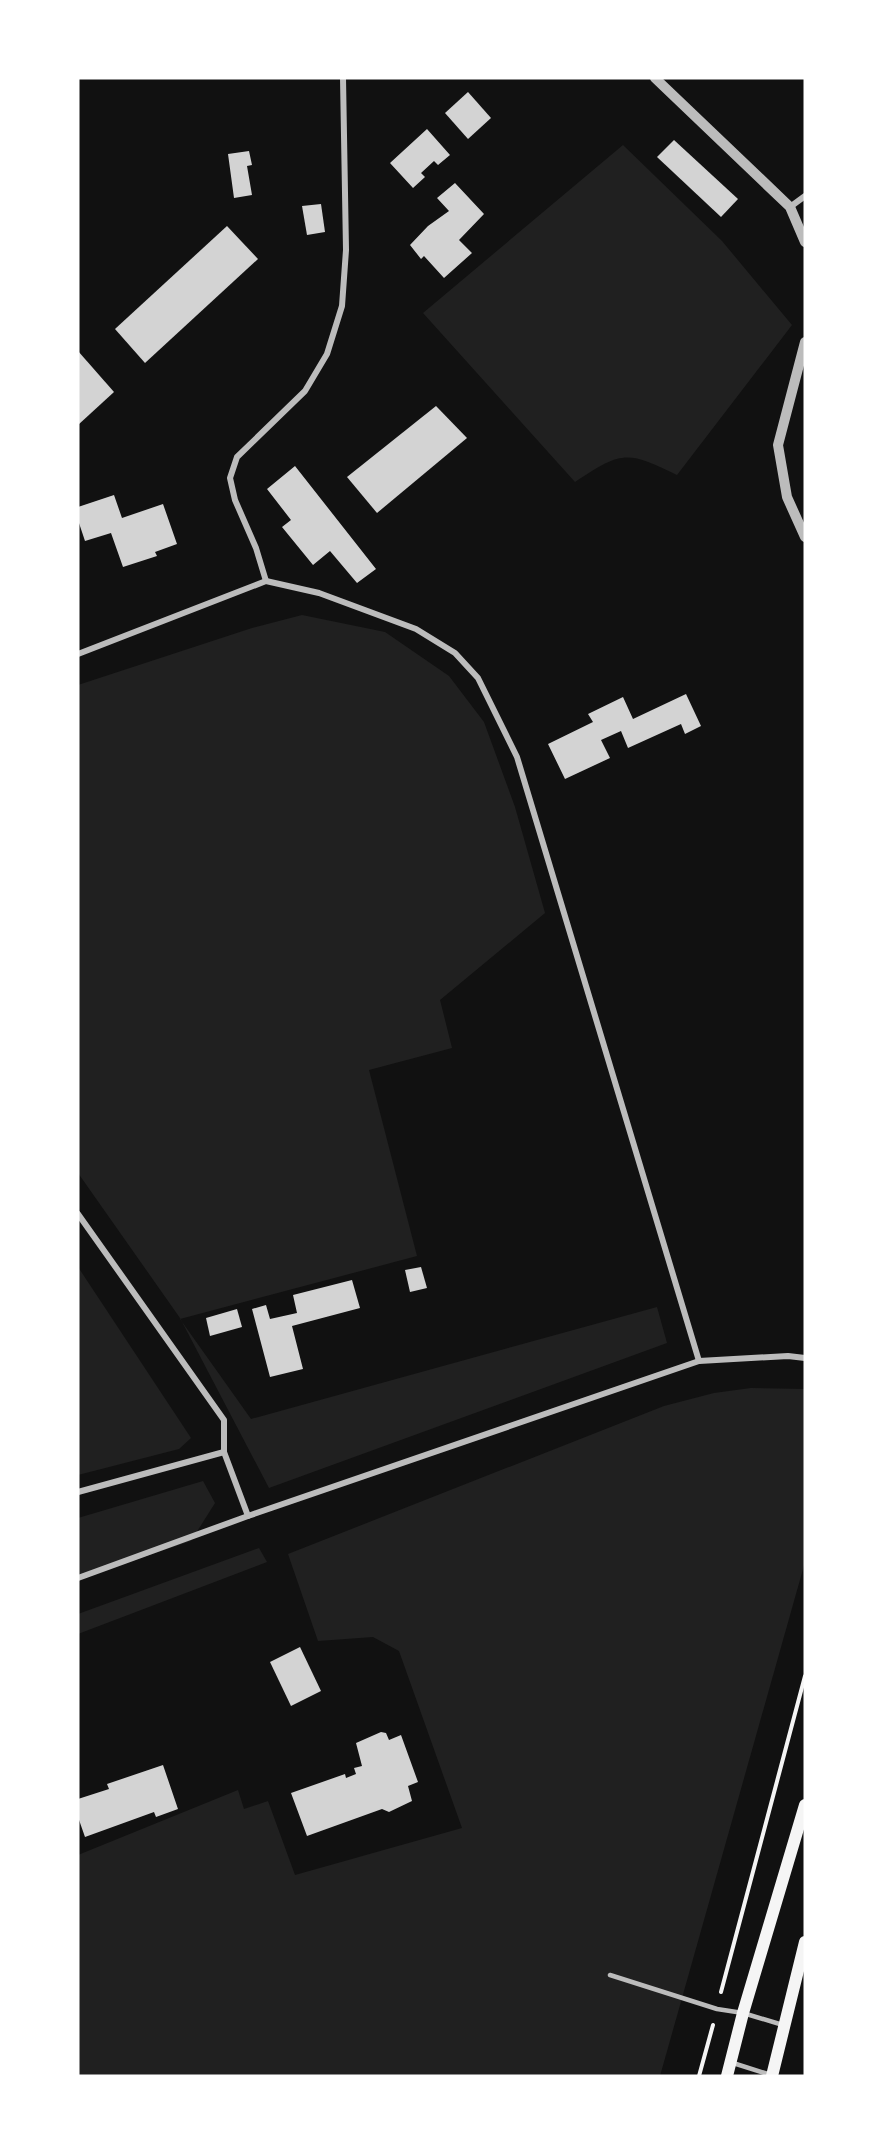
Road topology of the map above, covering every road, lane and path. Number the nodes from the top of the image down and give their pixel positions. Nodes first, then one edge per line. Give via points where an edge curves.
1 (343, 78) edge
2 (656, 78) edge
3 (805, 196) edge
4 (790, 207) junction
5 (805, 242) edge
6 (805, 342) edge
7 (805, 537) edge
8 (266, 580) junction
9 (78, 654) edge
10 (78, 1214) edge
11 (805, 1358) edge
12 (699, 1361) junction
13 (224, 1452) junction
14 (78, 1492) edge
15 (248, 1516) junction
16 (78, 1578) edge
17 (805, 1676) edge
18 (805, 1805) edge
19 (805, 1942) edge
20 (610, 1975) dead end
21 (717, 2009) junction
22 (742, 2013) junction
23 (785, 2026) junction
24 (730, 2063) junction
25 (699, 2076) edge
26 (727, 2076) edge
27 (773, 2076) edge

1 - 8 street via 346,250 342,306 327,354 305,391 237,457 230,478
2 - 4 street
3 - 4 street
4 - 5 street
6 - 7 street via 778,446 787,497
8 - 9 street
8 - 12 street via 320,593 416,629 455,654 478,678 517,757
10 - 13 street via 224,1420
11 - 12 street
12 - 15 street
13 - 14 street
13 - 15 street
15 - 16 street
17 - 21 path
18 - 22 main road
19 - 23 main road
20 - 21 lane
21 - 22 lane
21 - 25 path
22 - 23 lane
22 - 24 main road
23 - 27 main road
24 - 26 main road
24 - 27 lane

